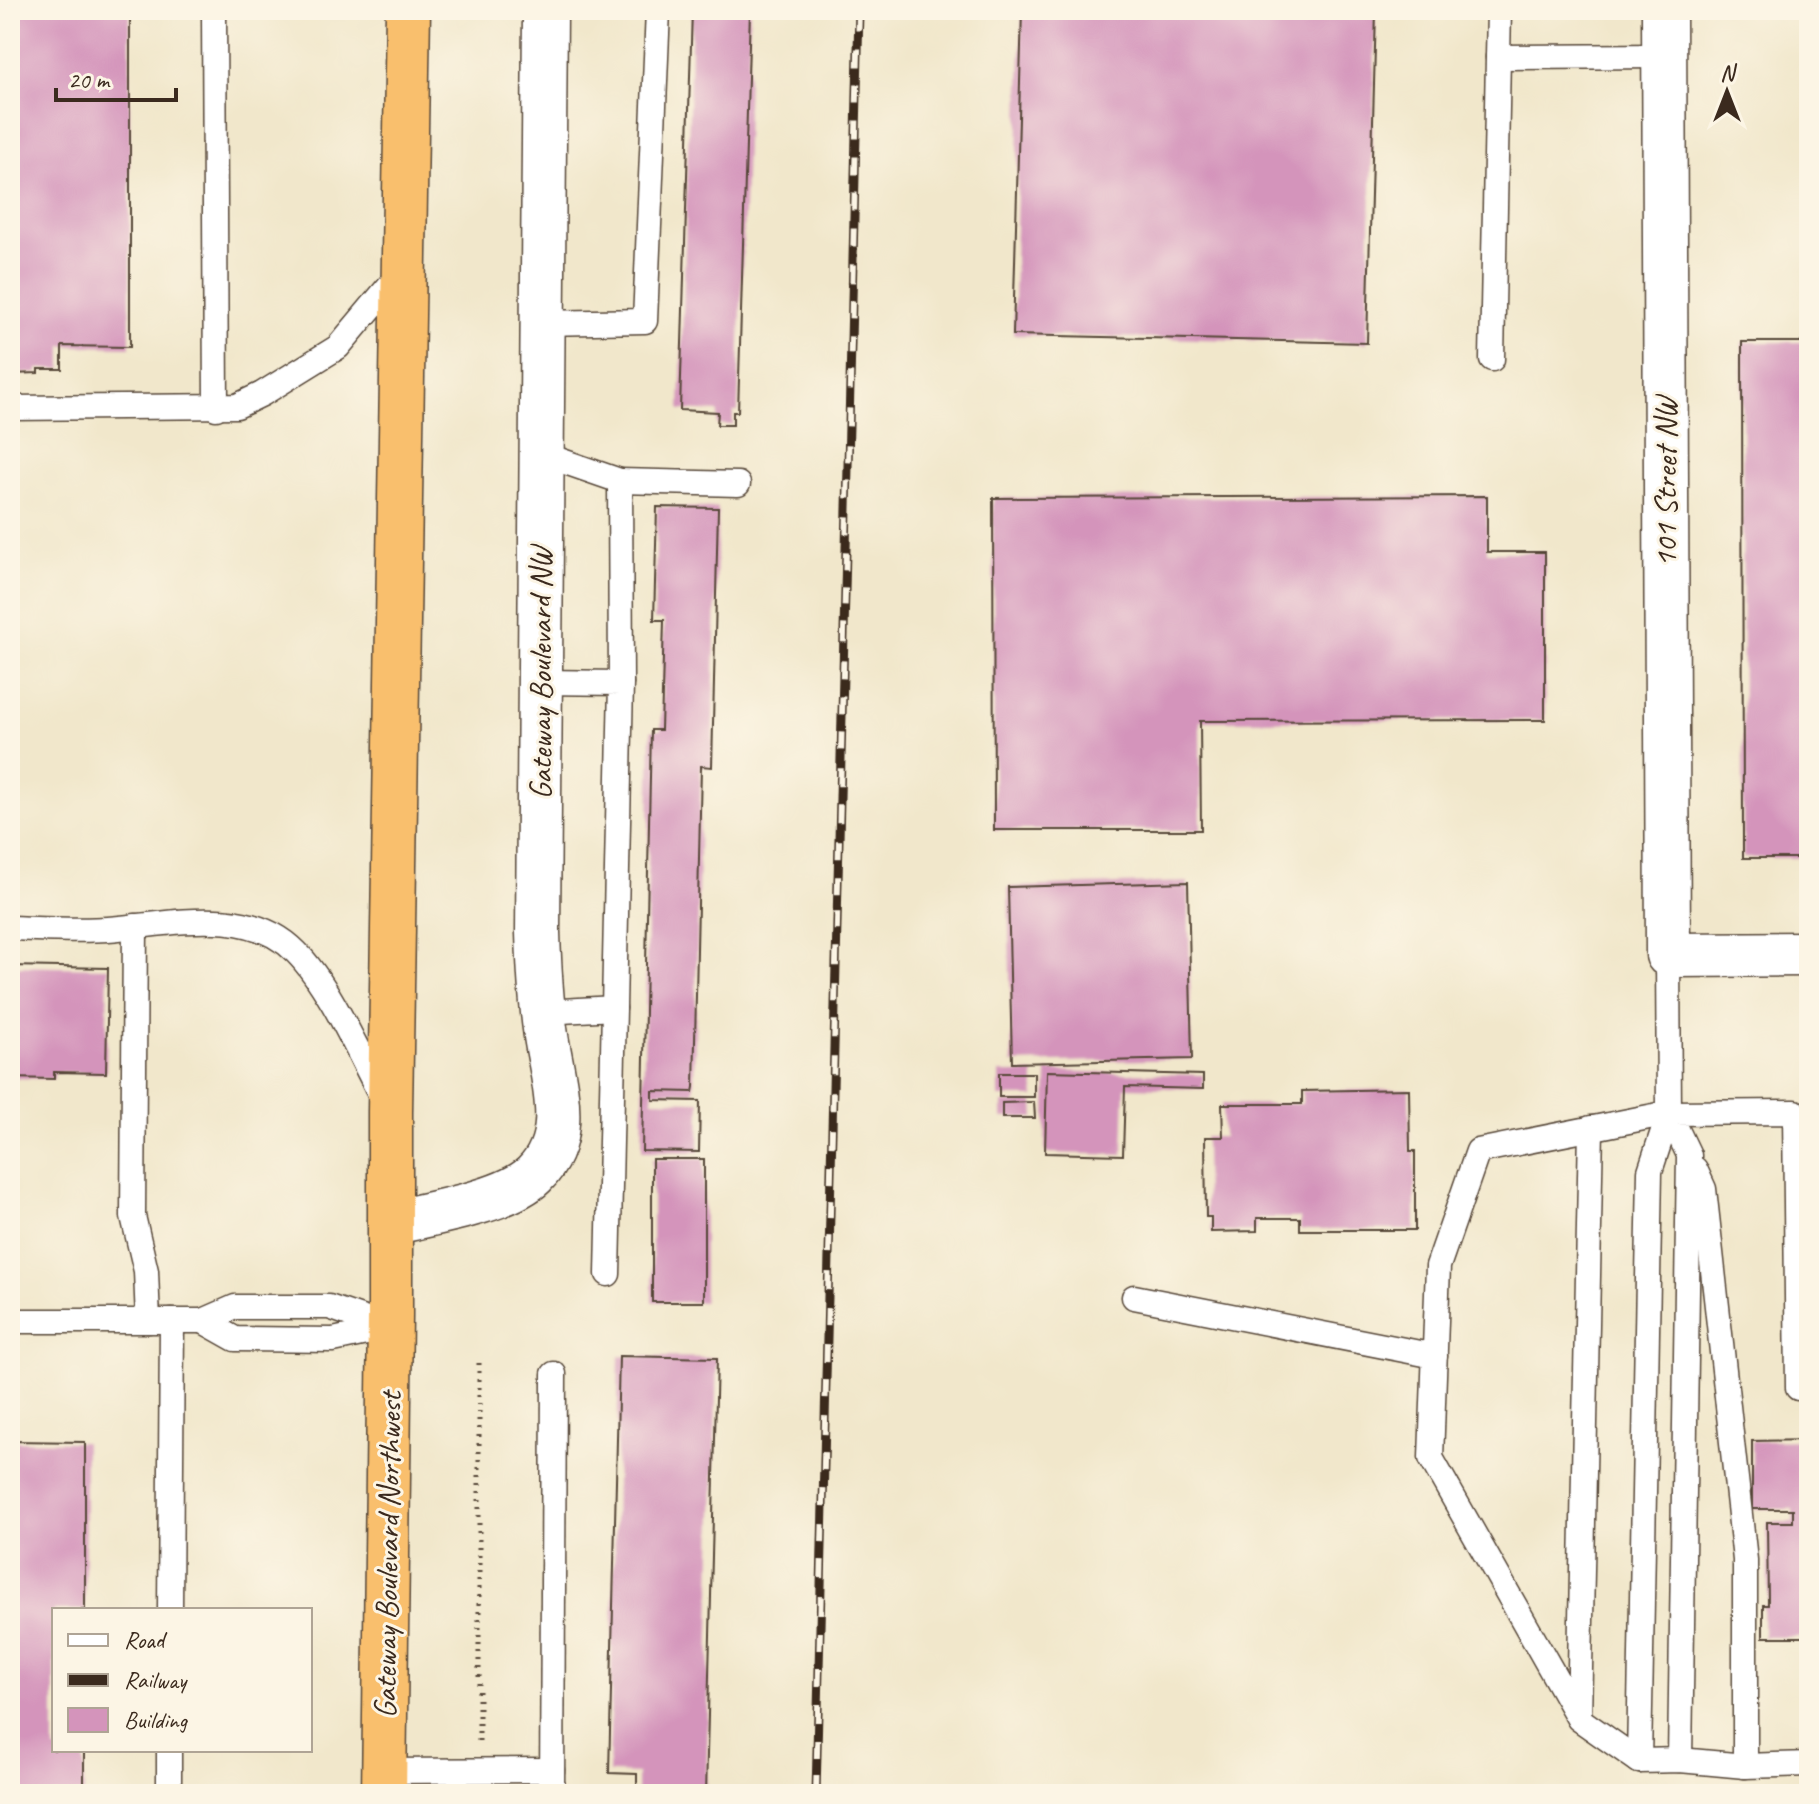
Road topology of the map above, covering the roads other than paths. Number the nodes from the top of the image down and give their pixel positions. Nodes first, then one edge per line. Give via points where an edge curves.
1 (214, 10) edge
2 (408, 10) edge
3 (545, 10) edge
4 (658, 10) edge
5 (1499, 10) edge
6 (1664, 10) edge
7 (1664, 56) junction
8 (1498, 57) junction
9 (404, 268) junction
10 (543, 323) junction
11 (1492, 359) dead end
12 (226, 407) junction
13 (10, 408) edge
14 (542, 454) junction
15 (620, 481) junction
16 (738, 484) dead end
17 (540, 682) junction
18 (621, 683) junction
19 (135, 926) junction
20 (10, 928) edge
21 (1809, 954) edge
22 (1668, 955) junction
23 (614, 1008) junction
24 (544, 1012) junction
25 (390, 1112) junction
26 (1802, 1112) edge
27 (1669, 1113) junction
28 (1591, 1128) junction
29 (1689, 1155) junction
30 (390, 1223) junction
31 (608, 1274) dead end
32 (1134, 1297) dead end
33 (10, 1321) edge
34 (160, 1321) junction
35 (203, 1321) junction
36 (390, 1322) junction
37 (1435, 1356) junction
38 (554, 1374) dead end
39 (1798, 1388) dead end
40 (170, 1608) edge
41 (1579, 1719) junction
42 (169, 1752) edge
43 (1680, 1760) junction
44 (1639, 1761) junction
45 (1809, 1764) edge
46 (1745, 1766) junction
47 (552, 1782) edge
48 (384, 1783) edge
49 (169, 1794) edge

1 - 12 lane
2 - 9 highway
3 - 10 street, Gateway Boulevard NW
4 - 10 lane via 645,321
5 - 8 lane
6 - 7 street, 101 Street NW
7 - 8 lane
7 - 22 street, 101 Street NW
8 - 11 lane
9 - 12 lane via 338,347 262,394
9 - 25 highway
10 - 14 street, Gateway Boulevard NW
12 - 13 lane
14 - 15 lane
14 - 17 street, Gateway Boulevard NW
15 - 16 lane
15 - 18 lane
17 - 18 lane
17 - 24 street, Gateway Boulevard NW via 538,932
18 - 23 lane
19 - 20 lane
19 - 25 lane via 222,922 262,930 286,944 322,987
19 - 34 lane via 133,1216
21 - 22 street
22 - 27 lane
23 - 24 lane
23 - 31 lane
24 - 30 street, Gateway Boulevard NW via 558,1107 548,1155 533,1175 508,1191
25 - 30 highway
26 - 27 lane
26 - 39 lane
27 - 28 lane
27 - 29 lane
27 - 44 lane via 1650,1171
28 - 37 lane via 1478,1151 1438,1266
28 - 41 lane
29 - 43 lane
29 - 46 lane via 1704,1189 1745,1560
30 - 36 highway
32 - 37 lane
33 - 34 lane
34 - 35 lane
34 - 40 lane
35 - 36 lane via 235,1307 329,1307
35 - 36 lane via 235,1339 333,1340
36 - 48 highway, Gateway Boulevard Northwest
37 - 41 lane via 1431,1458
38 - 47 lane
41 - 44 lane
42 - 49 lane
43 - 44 lane
43 - 46 lane
45 - 46 lane
47 - 48 lane via 479,1770

